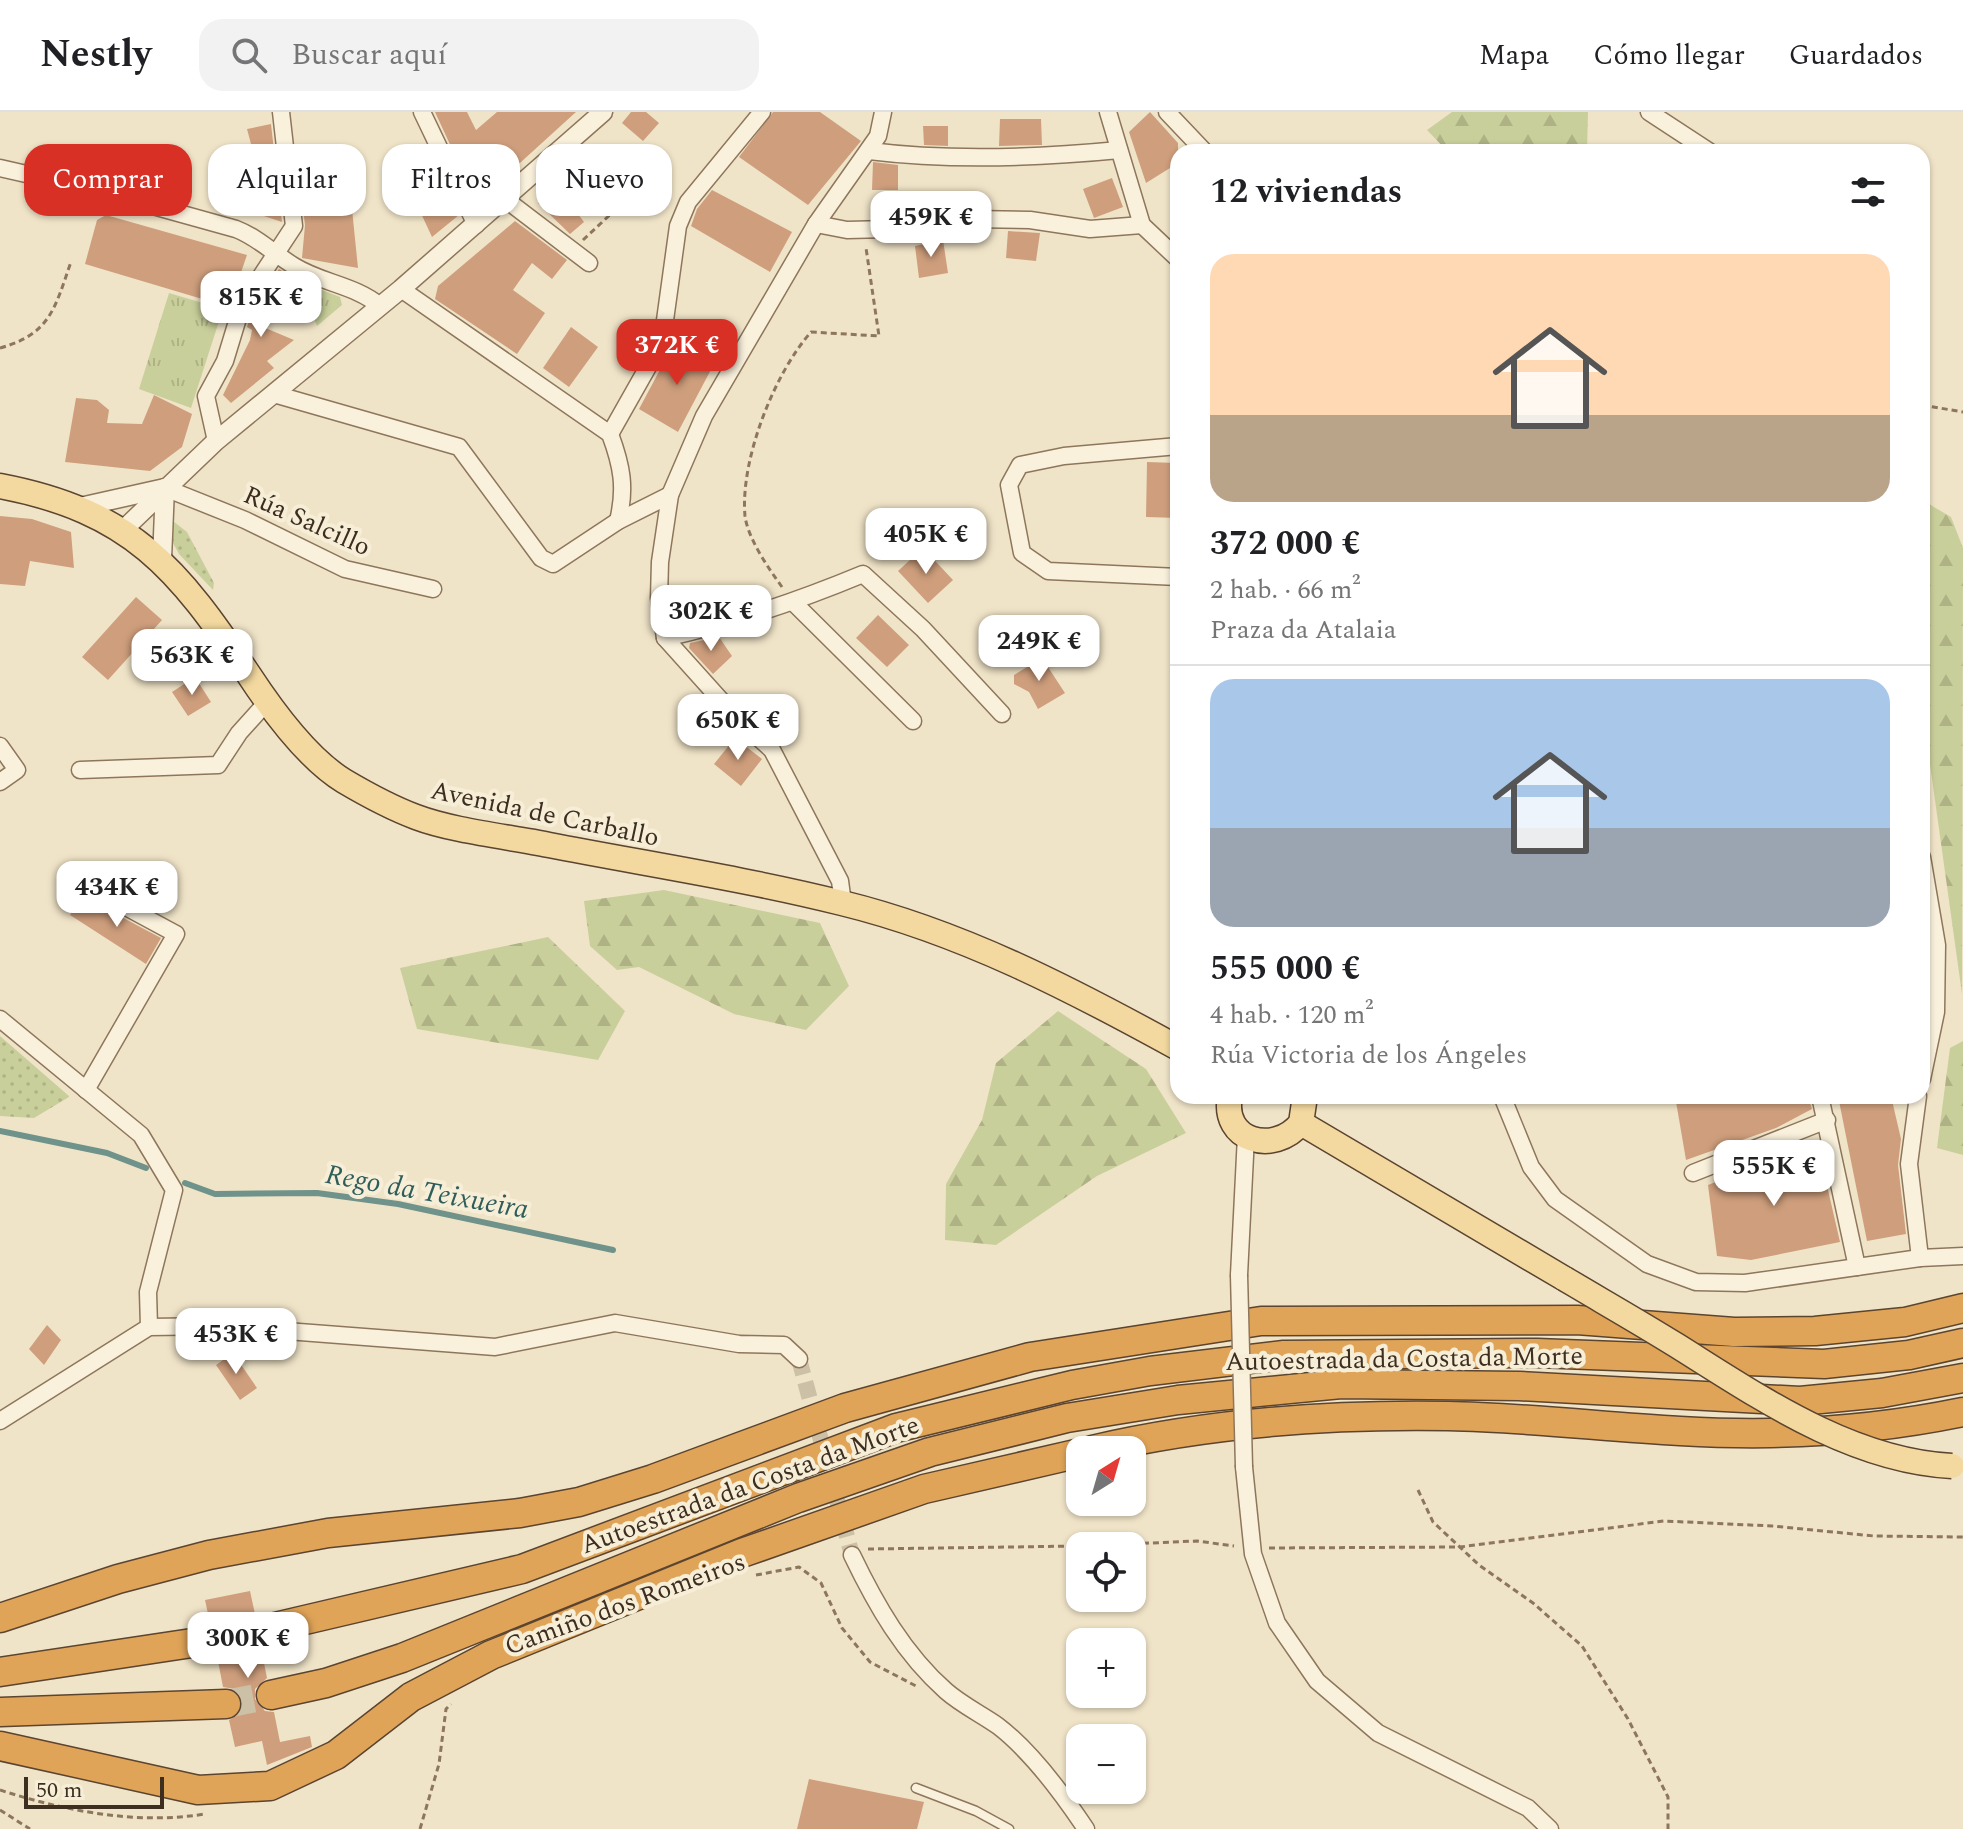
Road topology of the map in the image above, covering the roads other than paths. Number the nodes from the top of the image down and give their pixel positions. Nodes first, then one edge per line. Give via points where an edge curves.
1 (281, 112) edge
2 (422, 112) edge
3 (603, 112) edge
4 (762, 112) edge
5 (883, 112) edge
6 (1108, 112) edge
7 (1167, 112) edge
8 (1649, 112) edge
9 (1197, 144) edge
10 (1698, 144) edge
11 (1119, 150) junction
12 (869, 151) junction
13 (0, 168) edge
14 (520, 186) edge
15 (520, 210) edge
16 (486, 216) edge
17 (816, 224) junction
18 (476, 225) junction
19 (1142, 225) junction
20 (274, 251) junction
21 (1170, 251) edge
22 (589, 263) dead end
23 (401, 289) junction
24 (380, 306) junction
25 (274, 394) junction
26 (610, 434) junction
27 (216, 441) junction
28 (1170, 447) edge
29 (0, 486) edge
30 (165, 488) junction
31 (670, 495) junction
32 (80, 507) junction
33 (618, 521) junction
34 (123, 530) junction
35 (162, 559) junction
36 (1170, 577) edge
37 (433, 589) dead end
38 (794, 603) junction
39 (665, 638) junction
40 (267, 702) junction
41 (1002, 714) dead end
42 (913, 721) dead end
43 (0, 746) edge
44 (80, 770) dead end
45 (0, 782) edge
46 (87, 886) dead end
47 (843, 903) junction
48 (1930, 904) edge
49 (0, 1019) edge
50 (1930, 1041) edge
51 (1170, 1044) edge
52 (86, 1090) junction
53 (1230, 1104) edge
54 (1304, 1104) edge
55 (1505, 1104) edge
56 (1822, 1104) edge
57 (1917, 1104) edge
58 (1827, 1120) junction
59 (1301, 1123) junction
60 (1246, 1136) junction
61 (1693, 1173) dead end
62 (1963, 1256) edge
63 (1920, 1258) junction
64 (1857, 1267) junction
65 (1963, 1308) edge
66 (149, 1327) junction
67 (1963, 1343) edge
68 (799, 1359) dead end
69 (1963, 1378) edge
70 (1963, 1412) edge
71 (0, 1421) edge
72 (1146, 1438) edge
73 (1066, 1456) edge
74 (1958, 1466) edge
75 (852, 1555) tunnel mouth
76 (0, 1618) edge
77 (258, 1631) tunnel mouth
78 (212, 1640) tunnel mouth
79 (0, 1672) edge
80 (271, 1695) tunnel mouth
81 (226, 1704) tunnel mouth
82 (0, 1712) edge
83 (0, 1746) edge
84 (916, 1788) dead end
85 (1009, 1829) edge
86 (1086, 1829) edge
87 (1550, 1829) edge

1 - 20 street via 294,226
2 - 18 street
3 - 14 street
4 - 26 street via 688,202 678,226 662,342
5 - 12 street
6 - 11 street
7 - 9 street
8 - 10 street
11 - 12 street via 907,156
11 - 19 street
12 - 17 street
13 - 20 street via 236,229
15 - 22 street
16 - 18 street
17 - 19 street via 863,230 971,219 1090,229
17 - 31 street via 704,416
18 - 23 street
19 - 21 street
20 - 24 street via 296,268 362,293
20 - 27 street via 242,305 225,361 206,396
23 - 24 street
23 - 26 street
24 - 25 street
25 - 27 street
25 - 33 street via 459,447 541,558 553,564
26 - 33 street via 625,494
27 - 30 street
28 - 36 street via 1020,465 1009,485 1022,553 1048,571
29 - 32 main road, Avenida de Carballo
30 - 32 street
30 - 34 street
30 - 35 street
30 - 37 street, Rúa Salcillo via 345,569
31 - 33 street
31 - 39 street via 660,562
32 - 34 main road, Avenida de Carballo
34 - 35 main road, Avenida de Carballo
35 - 40 main road, Avenida de Carballo via 212,620
38 - 39 street
38 - 41 street via 863,574
38 - 42 street
39 - 47 street via 772,750 840,881
40 - 44 street via 218,765
40 - 47 main road, Avenida de Carballo via 341,779 418,818
43 - 45 street via 17,770
46 - 52 street via 176,934
47 - 51 main road, Avenida de Carballo via 1028,969
48 - 50 street via 1937,945
49 - 52 street
52 - 66 street via 141,1135 174,1190 148,1292
53 - 60 main road via 1231,1116
54 - 59 main road
55 - 64 street via 1531,1167 1555,1199 1647,1264 1696,1282 1745,1283
56 - 58 street
57 - 63 street via 1909,1164
58 - 61 street
58 - 64 street
59 - 60 main road via 1270,1143
59 - 74 main road, bridge via 1790,1413 1869,1450 1923,1465
60 - 87 street, bridge via 1239,1275 1244,1467 1253,1548 1277,1623 1317,1681 1378,1733 1528,1808
62 - 63 street
63 - 64 street
65 - 76 highway via 1905,1322 1815,1331 1734,1332 1577,1320 1261,1321 1045,1355 845,1408 579,1502 328,1533 209,1555
66 - 68 street via 221,1326 495,1347 615,1323 739,1344 784,1345
66 - 71 street
67 - 77 highway, Autoestrada da Costa da Morte via 1824,1364 1537,1353 1300,1355 1150,1371 896,1428 522,1569
69 - 80 highway, Autoestrada da Costa da Morte via 1800,1401 1519,1386 1341,1384 1178,1400 1067,1418 901,1462 402,1658
70 - 72 highway via 1871,1426 1769,1433 1449,1416 1322,1417
73 - 83 highway via 924,1489 742,1553 491,1655 411,1697 336,1755 270,1786 198,1790
75 - 86 street via 903,1645 947,1692 1000,1728
78 - 79 highway
81 - 82 highway
84 - 85 lane

